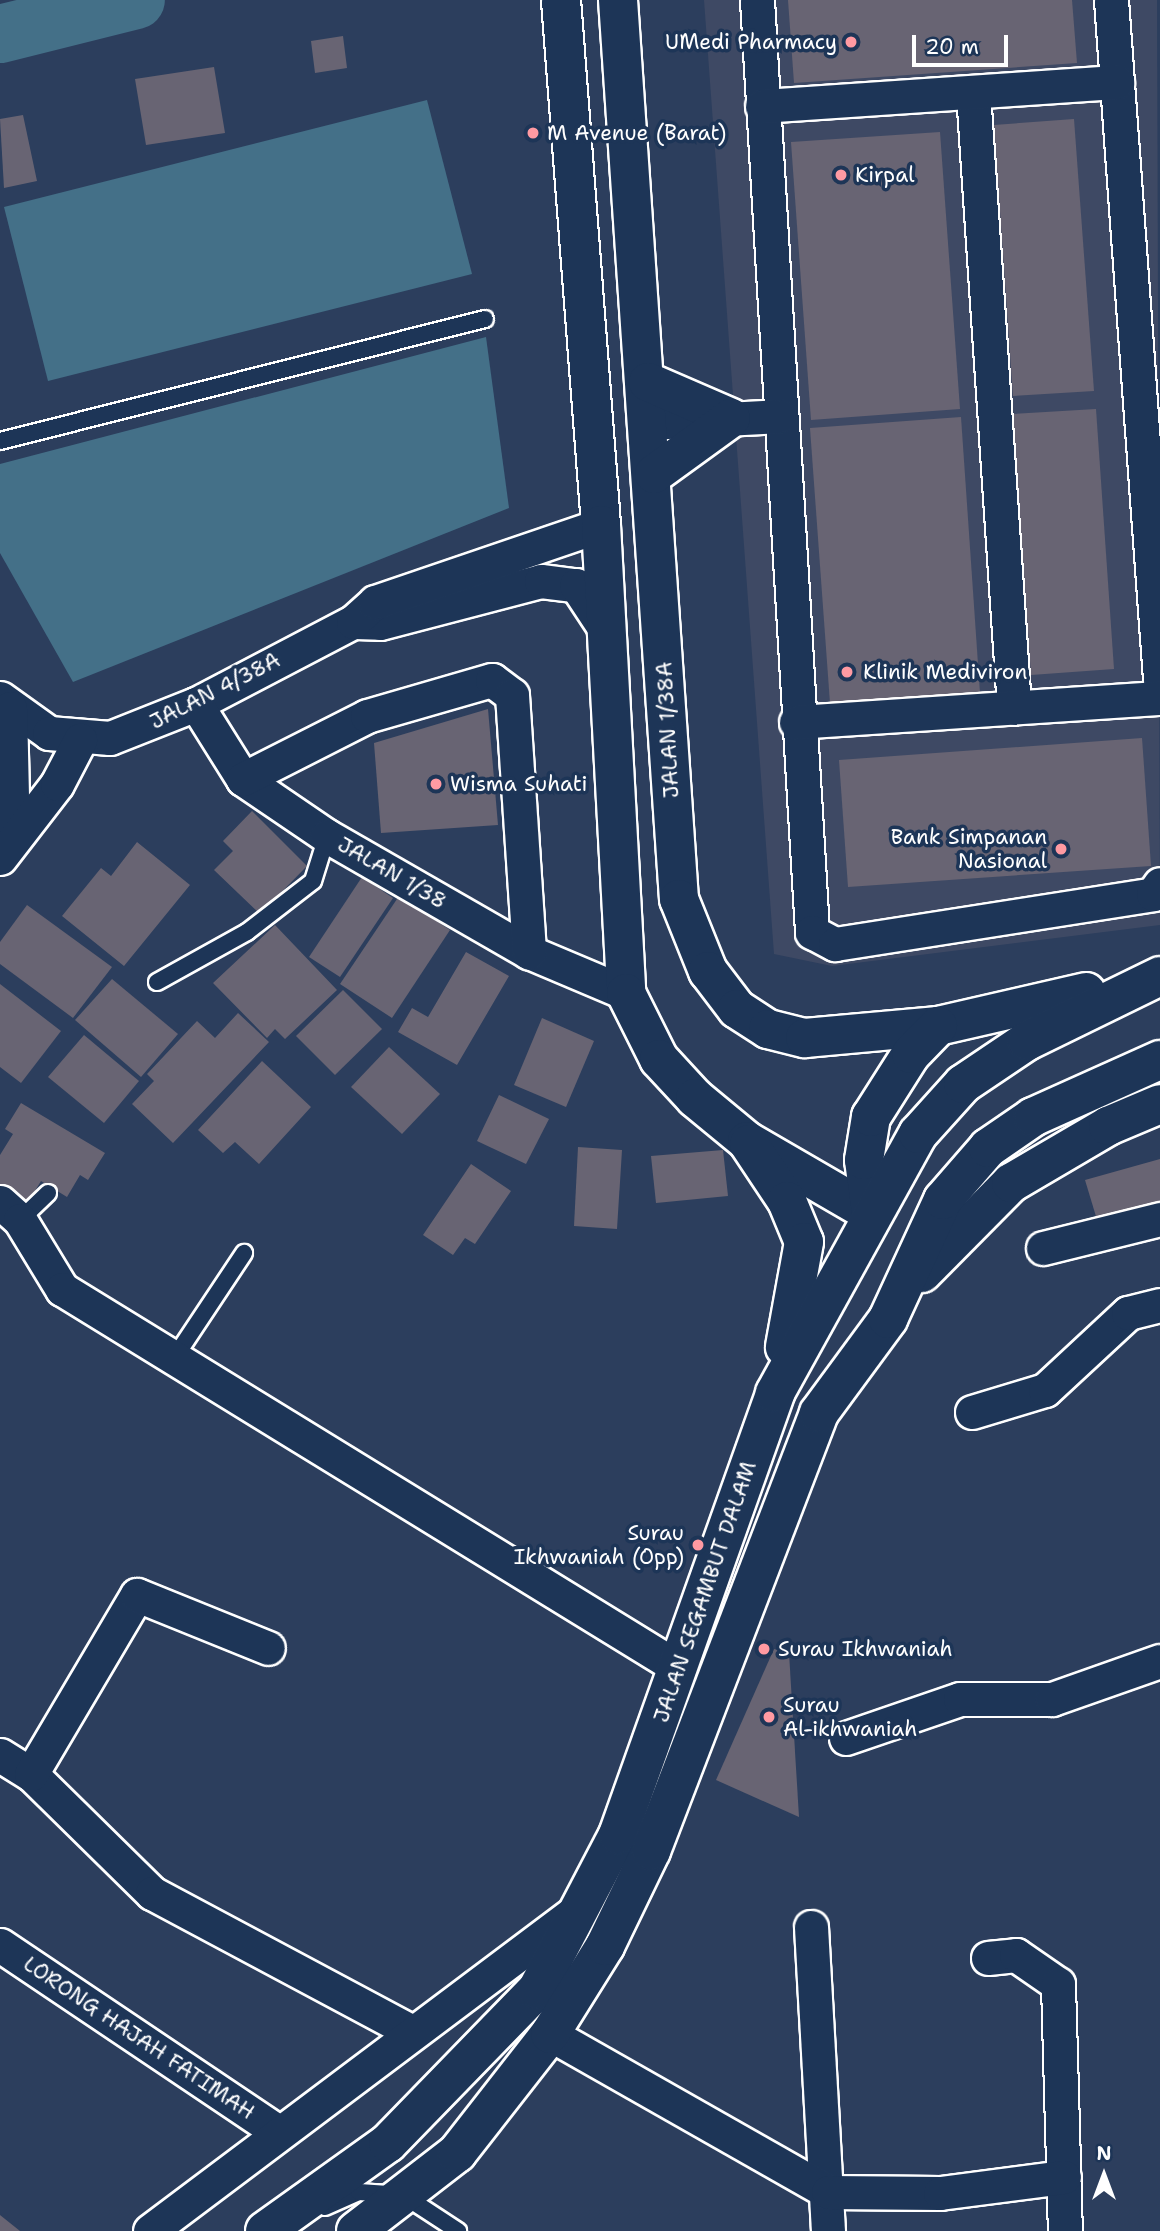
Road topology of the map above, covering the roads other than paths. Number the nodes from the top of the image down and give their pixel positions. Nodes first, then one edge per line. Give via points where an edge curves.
1 (561, 0) edge
2 (618, 0) edge
3 (757, 0) edge
4 (1111, 0) edge
5 (1117, 82) junction
6 (973, 92) junction
7 (762, 106) junction
8 (578, 243) junction
9 (485, 319) dead end
10 (648, 382) junction
11 (779, 416) junction
12 (731, 418) junction
13 (633, 425) junction
14 (0, 441) edge
15 (653, 474) junction
16 (601, 525) junction
17 (353, 622) junction
18 (607, 624) junction
19 (1160, 679) edge
20 (1160, 698) edge
21 (5, 703) edge
22 (196, 704) junction
23 (1014, 708) junction
24 (796, 722) junction
25 (80, 740) junction
26 (243, 779) junction
27 (327, 836) junction
28 (7, 848) edge
29 (1160, 884) edge
30 (530, 952) junction
31 (1160, 974) edge
32 (157, 982) dead end
33 (626, 993) junction
34 (938, 1026) junction
35 (1160, 1060) edge
36 (1160, 1104) edge
37 (747, 1141) junction
38 (48, 1193) dead end
39 (943, 1200) junction
40 (10, 1211) edge
41 (871, 1213) junction
42 (1160, 1219) edge
43 (1043, 1248) dead end
44 (244, 1253) dead end
45 (1160, 1305) edge
46 (888, 1319) junction
47 (176, 1357) junction
48 (775, 1393) junction
49 (972, 1412) dead end
50 (268, 1648) dead end
51 (1160, 1661) edge
52 (679, 1668) junction
53 (846, 1738) dead end
54 (0, 1755) edge
55 (31, 1774) junction
56 (576, 1911) junction
57 (811, 1927) dead end
58 (0, 1945) edge
59 (988, 1958) dead end
60 (410, 2031) junction
61 (550, 2034) junction
62 (277, 2131) junction
63 (1064, 2177) junction
64 (828, 2192) junction
65 (403, 2194) junction
66 (150, 2231) edge
67 (265, 2231) edge
68 (276, 2231) edge
69 (356, 2231) edge
70 (458, 2231) edge
71 (828, 2231) edge
72 (1065, 2231) edge

1 - 8 main road
2 - 10 main road, JALAN 1/38A
3 - 7 street
4 - 5 street
5 - 6 street
5 - 19 street
6 - 7 street
6 - 23 street
7 - 11 street
8 - 13 main road via 605,317
8 - 16 main road
9 - 14 lane
10 - 12 main road
10 - 13 main road, JALAN 1/38A
11 - 12 street
11 - 24 street
12 - 13 street
12 - 15 main road
13 - 15 main road, JALAN 1/38A
13 - 18 main road via 628,555
15 - 34 main road, JALAN 1/38A via 678,899 708,971 737,1009 768,1029 840,1038
16 - 17 street, JALAN 4/38A via 374,602
16 - 18 main road
17 - 18 street, JALAN 4/38A via 380,623 541,581 576,584
17 - 22 street, JALAN 4/38A
18 - 33 main road
20 - 23 street
21 - 25 street, JALAN 4/38A via 35,727
21 - 28 street
22 - 25 street, JALAN 4/38A via 110,738
22 - 26 street, JALAN 1/38
23 - 24 street
24 - 29 street via 812,932 820,940 835,944 1153,894
25 - 28 street via 57,784
26 - 27 street, JALAN 1/38
26 - 30 street via 367,716 492,680 512,695
27 - 30 street, JALAN 1/38
27 - 32 lane via 313,881 247,932
30 - 33 street, JALAN 1/38
31 - 34 main road, JALAN 1/38A
31 - 41 main road, JALAN SEGAMBUT DALAM via 1038,1034 963,1084 918,1134
33 - 37 main road via 659,1059
34 - 41 main road via 911,1054 871,1117 864,1160
35 - 39 main road, JALAN SEGAMBUT DALAM via 1033,1117 988,1148
36 - 46 main road via 1108,1126 1011,1184 931,1261
37 - 41 main road
37 - 48 main road via 787,1201 804,1242
38 - 40 lane
39 - 41 main road
39 - 46 main road, JALAN SEGAMBUT DALAM
40 - 47 street via 62,1289
41 - 48 main road, JALAN SEGAMBUT DALAM
42 - 43 street
44 - 47 lane
45 - 49 street via 1128,1313 1045,1390
46 - 61 main road, JALAN SEGAMBUT DALAM via 819,1413 651,1851
47 - 52 street
48 - 52 main road, JALAN SEGAMBUT DALAM
50 - 55 street via 137,1595
51 - 53 street via 1052,1699 960,1699
52 - 56 main road, JALAN SEGAMBUT DALAM via 618,1835
54 - 55 street
55 - 60 street via 152,1893
56 - 60 street via 473,1992
56 - 67 main road, JALAN SEGAMBUT DALAM via 537,1990 450,2082 388,2143
57 - 64 street
58 - 62 street, LORONG HAJAH FATIMAH
59 - 63 street via 1016,1955 1058,1984
60 - 62 street
61 - 64 street
61 - 65 main road, JALAN SEGAMBUT DALAM via 457,2153
62 - 66 street
63 - 64 street via 940,2193
63 - 72 street
64 - 71 street
65 - 68 lane via 359,2192
65 - 69 main road, JALAN SEGAMBUT DALAM
65 - 70 lane

